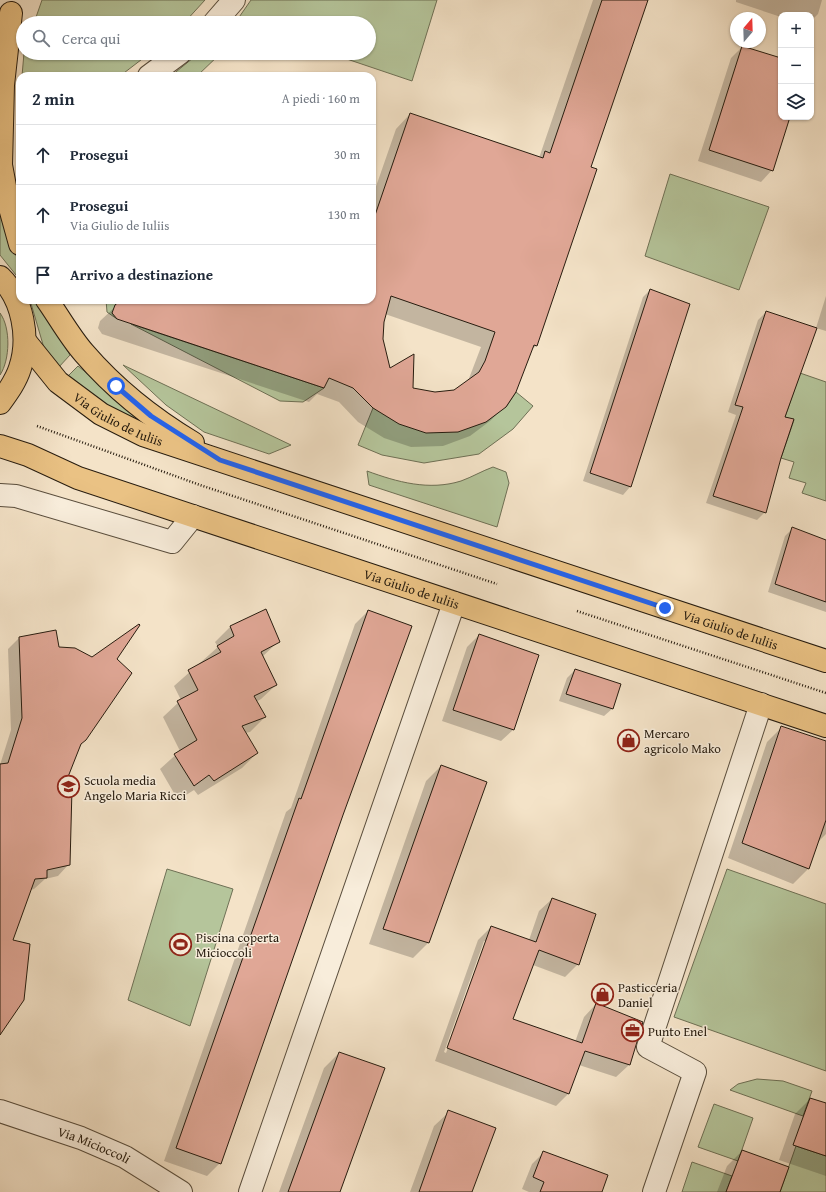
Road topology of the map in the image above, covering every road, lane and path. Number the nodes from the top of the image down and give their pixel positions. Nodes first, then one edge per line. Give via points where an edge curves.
1 (234, 0) edge
2 (13, 7) edge
3 (220, 16) edge
4 (0, 44) edge
5 (171, 60) edge
6 (154, 72) edge
7 (16, 230) edge
8 (0, 277) edge
9 (16, 302) edge
10 (17, 304) edge
11 (50, 304) edge
12 (25, 341) junction
13 (0, 403) edge
14 (37, 426) dead end
15 (0, 446) edge
16 (220, 460) junction
17 (0, 462) edge
18 (78, 478) junction
19 (0, 495) edge
20 (193, 516) junction
21 (497, 584) dead end
22 (454, 603) junction
23 (577, 611) dead end
24 (826, 661) edge
25 (826, 694) edge
26 (761, 704) junction
27 (826, 726) edge
28 (0, 1111) edge
29 (181, 1192) edge
30 (250, 1192) edge
31 (654, 1192) edge

1 - 3 street
2 - 4 main road
2 - 7 main road via 3,85 1,165
5 - 6 street
8 - 9 main road
10 - 12 main road
11 - 16 main road via 83,352 116,386 151,416
12 - 13 main road via 21,367 13,385
12 - 16 main road, Via Giulio de Iuliis via 58,382 101,414 143,435
14 - 21 path via 200,485
15 - 18 main road, Via Giulio de Iuliis via 28,455
16 - 24 main road, Via Giulio de Iuliis
17 - 18 main road
18 - 20 main road, Via Giulio de Iuliis
19 - 20 street via 16,496 172,542
20 - 22 main road, Via Giulio de Iuliis
22 - 26 main road, Via Giulio de Iuliis
22 - 30 street
23 - 25 path
26 - 27 main road, Via Giulio de Iuliis
26 - 31 street via 648,1047 695,1072
28 - 29 street, Via Micioccoli via 81,1138 125,1157

